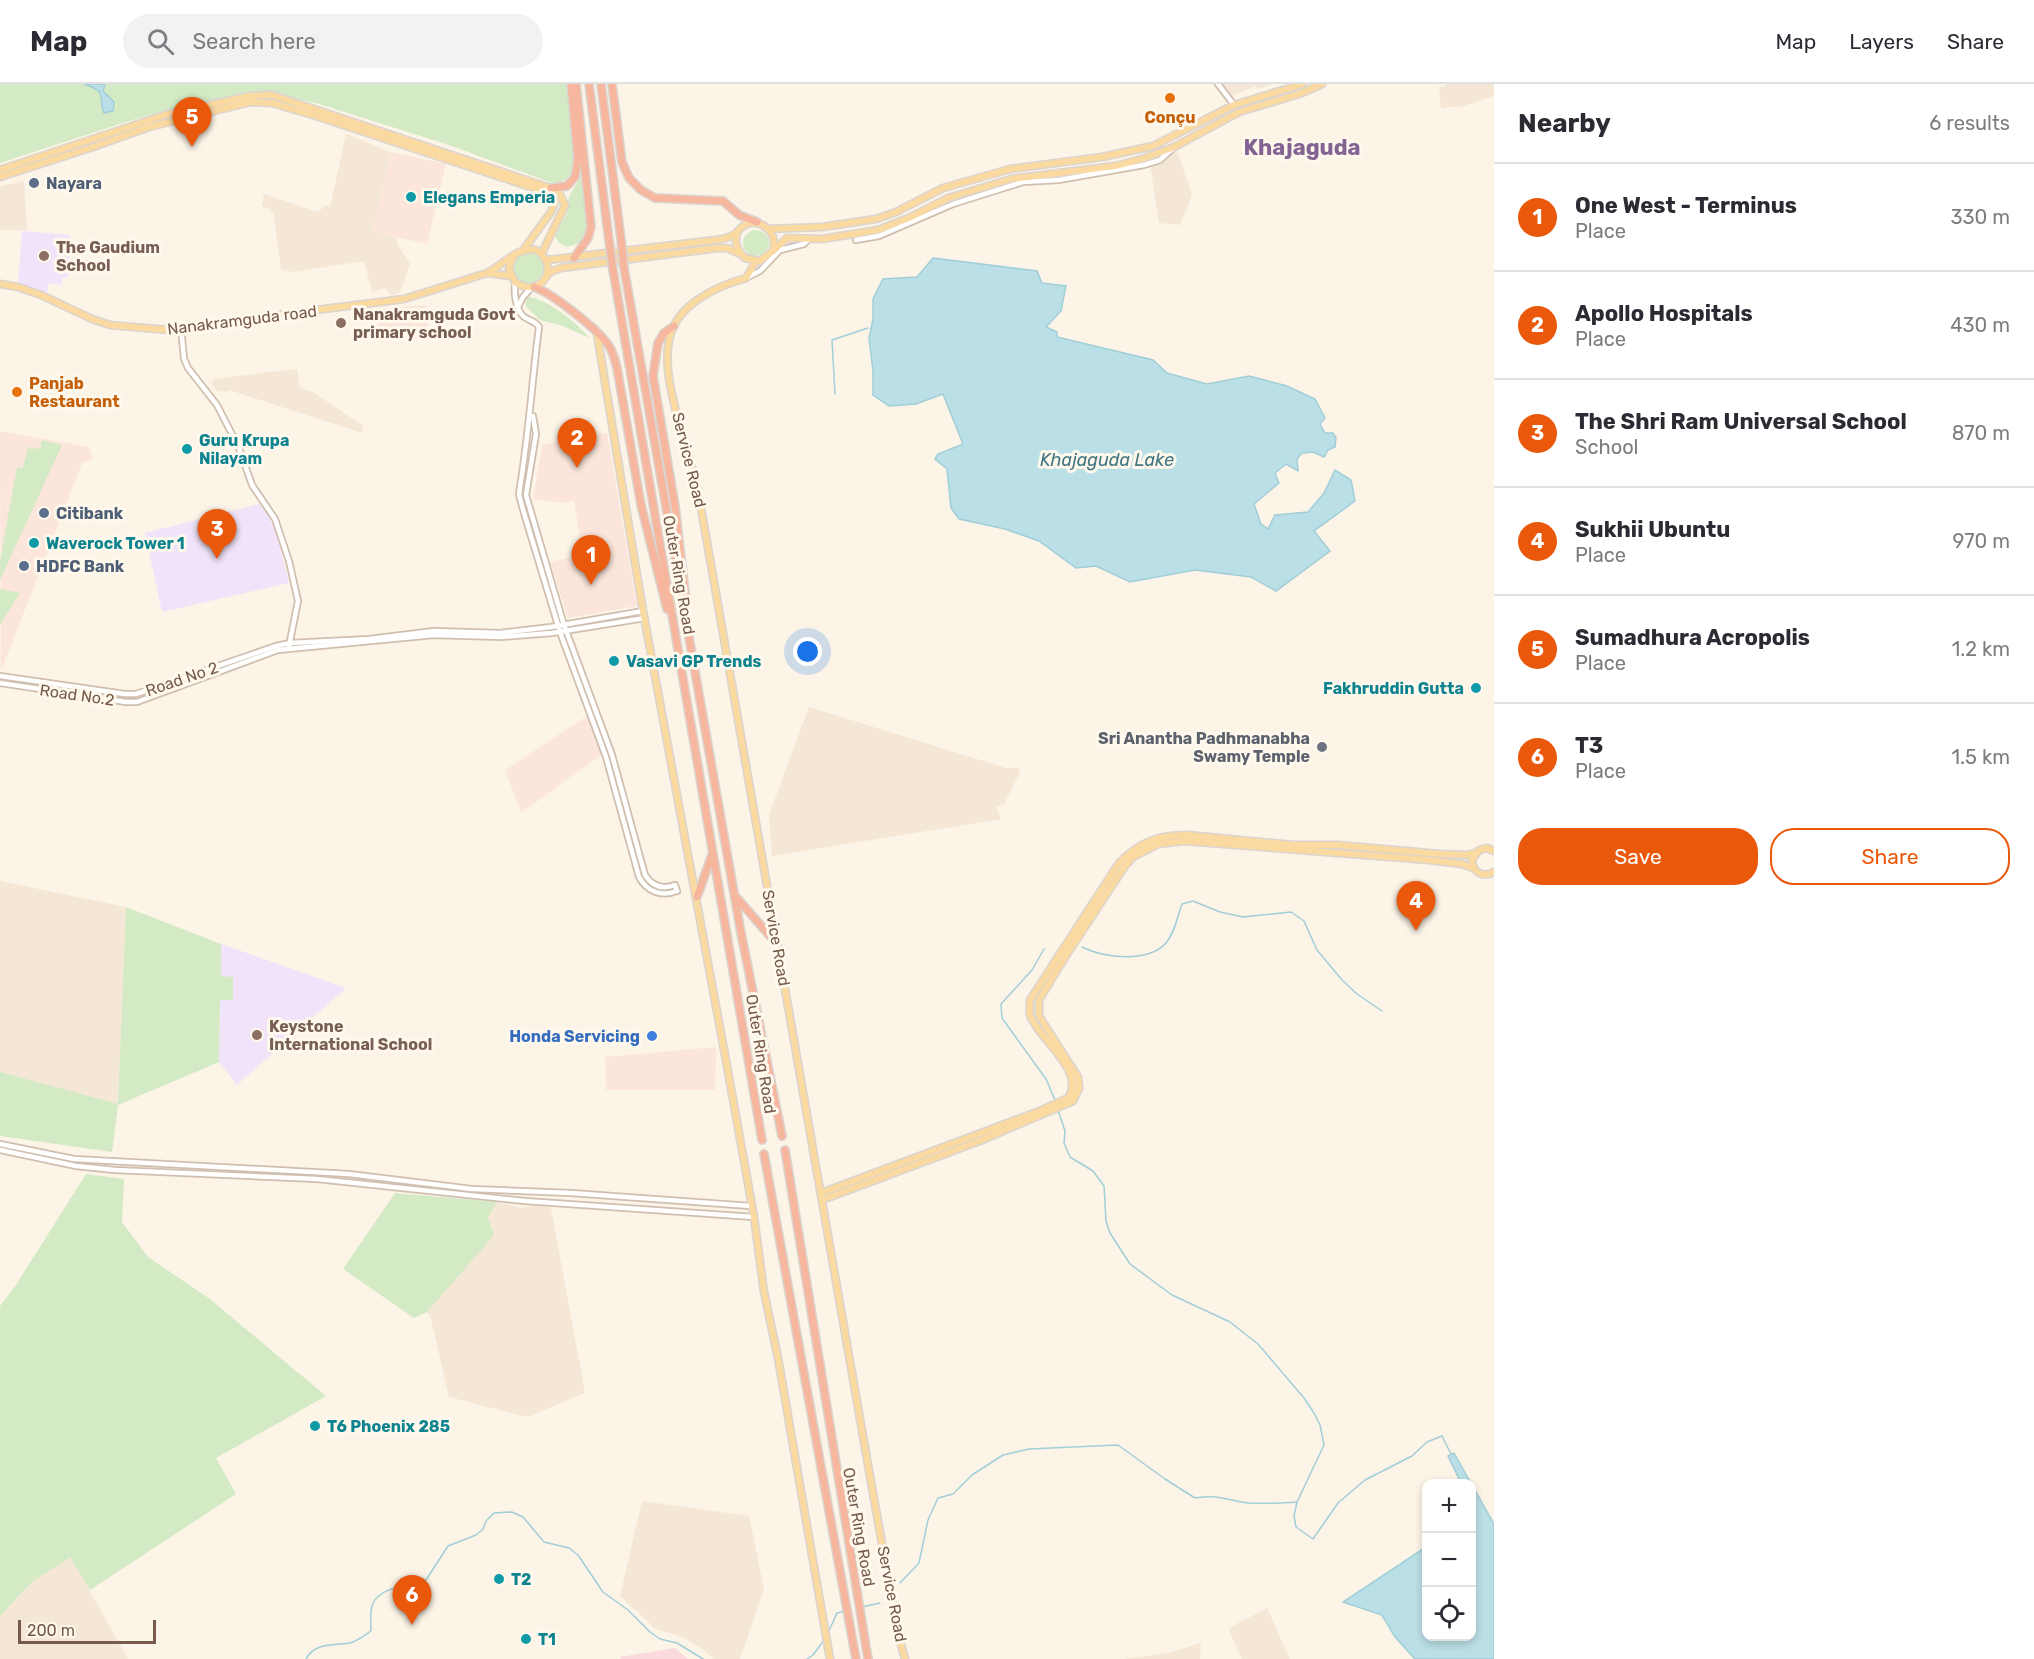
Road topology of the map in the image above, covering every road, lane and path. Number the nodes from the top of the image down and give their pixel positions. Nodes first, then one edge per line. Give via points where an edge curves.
1 (571, 84) edge
2 (576, 84) edge
3 (589, 84) edge
4 (601, 84) edge
5 (612, 84) edge
6 (1218, 84) edge
7 (1303, 84) edge
8 (1322, 84) edge
9 (1234, 105) junction
10 (328, 117) junction
11 (0, 170) edge
12 (0, 177) edge
13 (998, 186) junction
14 (551, 188) junction
15 (757, 222) junction
16 (768, 229) junction
17 (737, 233) junction
18 (810, 238) junction
19 (856, 240) dead end
20 (524, 249) junction
21 (773, 251) junction
22 (542, 254) junction
23 (513, 255) junction
24 (742, 255) junction
25 (574, 258) junction
26 (547, 260) junction
27 (756, 261) junction
28 (487, 273) junction
29 (546, 277) junction
30 (746, 278) junction
31 (513, 279) junction
32 (0, 284) edge
33 (532, 287) junction
34 (518, 307) junction
35 (674, 326) junction
36 (181, 327) junction
37 (597, 334) junction
38 (531, 408) junction
39 (528, 501) junction
40 (521, 502) junction
41 (644, 614) junction
42 (562, 628) junction
43 (289, 646) junction
44 (692, 651) junction
45 (678, 654) junction
46 (0, 676) edge
47 (0, 683) edge
48 (1492, 849) edge
49 (713, 851) junction
50 (1475, 852) junction
51 (1473, 868) junction
52 (641, 872) junction
53 (1494, 872) edge
54 (1487, 875) junction
55 (1494, 881) edge
56 (735, 895) junction
57 (697, 897) junction
58 (777, 944) junction
59 (1065, 953) junction
60 (756, 1010) junction
61 (741, 1013) junction
62 (782, 1136) dead end
63 (762, 1140) dead end
64 (0, 1144) edge
65 (0, 1150) edge
66 (784, 1150) dead end
67 (764, 1154) dead end
68 (257, 1170) junction
69 (256, 1176) junction
70 (611, 1197) junction
71 (822, 1197) junction
72 (678, 1202) junction
73 (751, 1206) junction
74 (610, 1208) junction
75 (676, 1213) junction
76 (754, 1217) junction
77 (830, 1659) edge
78 (856, 1659) edge
79 (868, 1659) edge
80 (905, 1659) edge

1 - 14 highway via 577,172 567,186
2 - 25 highway via 591,227
3 - 45 highway, Outer Ring Road, bridge via 613,270
4 - 44 highway, Outer Ring Road, bridge via 624,268
5 - 15 highway via 622,162 629,178 641,190 655,198 717,200
6 - 9 street
7 - 9 main road
8 - 13 main road via 1239,112 1154,156 1115,166 1031,175
9 - 16 main road via 1153,146 1011,169 943,188 876,219
10 - 11 main road via 272,95 250,96 165,115
10 - 12 main road via 272,103 251,102 149,127
10 - 14 main road
10 - 20 main road via 549,193 555,202 551,212
13 - 18 main road via 948,198 878,230
13 - 19 street via 885,234
14 - 22 main road via 560,193 565,205
15 - 16 main road
15 - 17 main road via 742,226
16 - 21 main road via 775,241
17 - 24 main road via 735,241
17 - 25 main road via 716,240
18 - 21 main road via 787,238
18 - 30 street via 804,244 780,250 760,271
20 - 22 main road
20 - 23 main road
21 - 27 main road via 764,260
22 - 26 main road
23 - 28 main road
23 - 31 main road via 509,269
24 - 27 main road
24 - 29 main road via 717,248 561,268
25 - 26 main road
26 - 29 main road
27 - 30 main road
28 - 31 main road
28 - 36 main road, Nanakramguda road via 404,299
29 - 33 main road
30 - 35 main road, Service Road via 699,298
31 - 33 main road via 520,286
31 - 34 street
32 - 36 main road, Nanakramguda road via 41,295 110,324 150,330
33 - 34 street
33 - 37 highway via 554,297
34 - 38 street via 539,327
35 - 44 highway via 658,343 653,376 675,506
35 - 58 main road, Service Road via 667,368 709,549
36 - 43 street via 188,368 217,405 252,485 275,519 298,601
37 - 41 main road
37 - 45 highway via 609,347 617,368 642,505
38 - 39 street via 536,434 527,484
38 - 40 street
39 - 40 street
39 - 42 street
40 - 42 street
41 - 42 street
41 - 57 main road
42 - 43 street via 500,633 434,631
42 - 52 street via 612,755
43 - 46 street, Road No 2 via 276,646 136,694
43 - 47 street, Road No.2 via 137,702
44 - 56 highway, Outer Ring Road
45 - 49 highway, Outer Ring Road
48 - 50 main road
49 - 57 highway
49 - 61 highway, Outer Ring Road
50 - 51 main road
50 - 59 main road via 1467,855 1187,835 1164,837 1144,843 1119,863
51 - 54 main road
51 - 59 main road via 1370,855 1184,841 1158,844 1142,851 1125,866
52 - 52 street via 654,885 675,885 677,891 656,892 644,885
53 - 54 main road
54 - 55 main road
56 - 58 highway
56 - 60 highway, Outer Ring Road
57 - 73 main road
58 - 71 main road, Service Road
59 - 71 main road via 1031,1000 1029,1013 1071,1074 1068,1098 1057,1106
60 - 61 highway
60 - 62 highway, Outer Ring Road
61 - 63 highway, Outer Ring Road
64 - 68 street via 74,1159
65 - 69 street via 115,1170
66 - 79 highway, Outer Ring Road
67 - 78 highway, Outer Ring Road
68 - 69 street
68 - 70 street via 349,1174 472,1189
69 - 74 street
70 - 72 street
70 - 74 street
71 - 80 main road, Service Road
72 - 73 street
72 - 75 street
73 - 76 main road
74 - 75 street
75 - 76 street
76 - 77 main road

